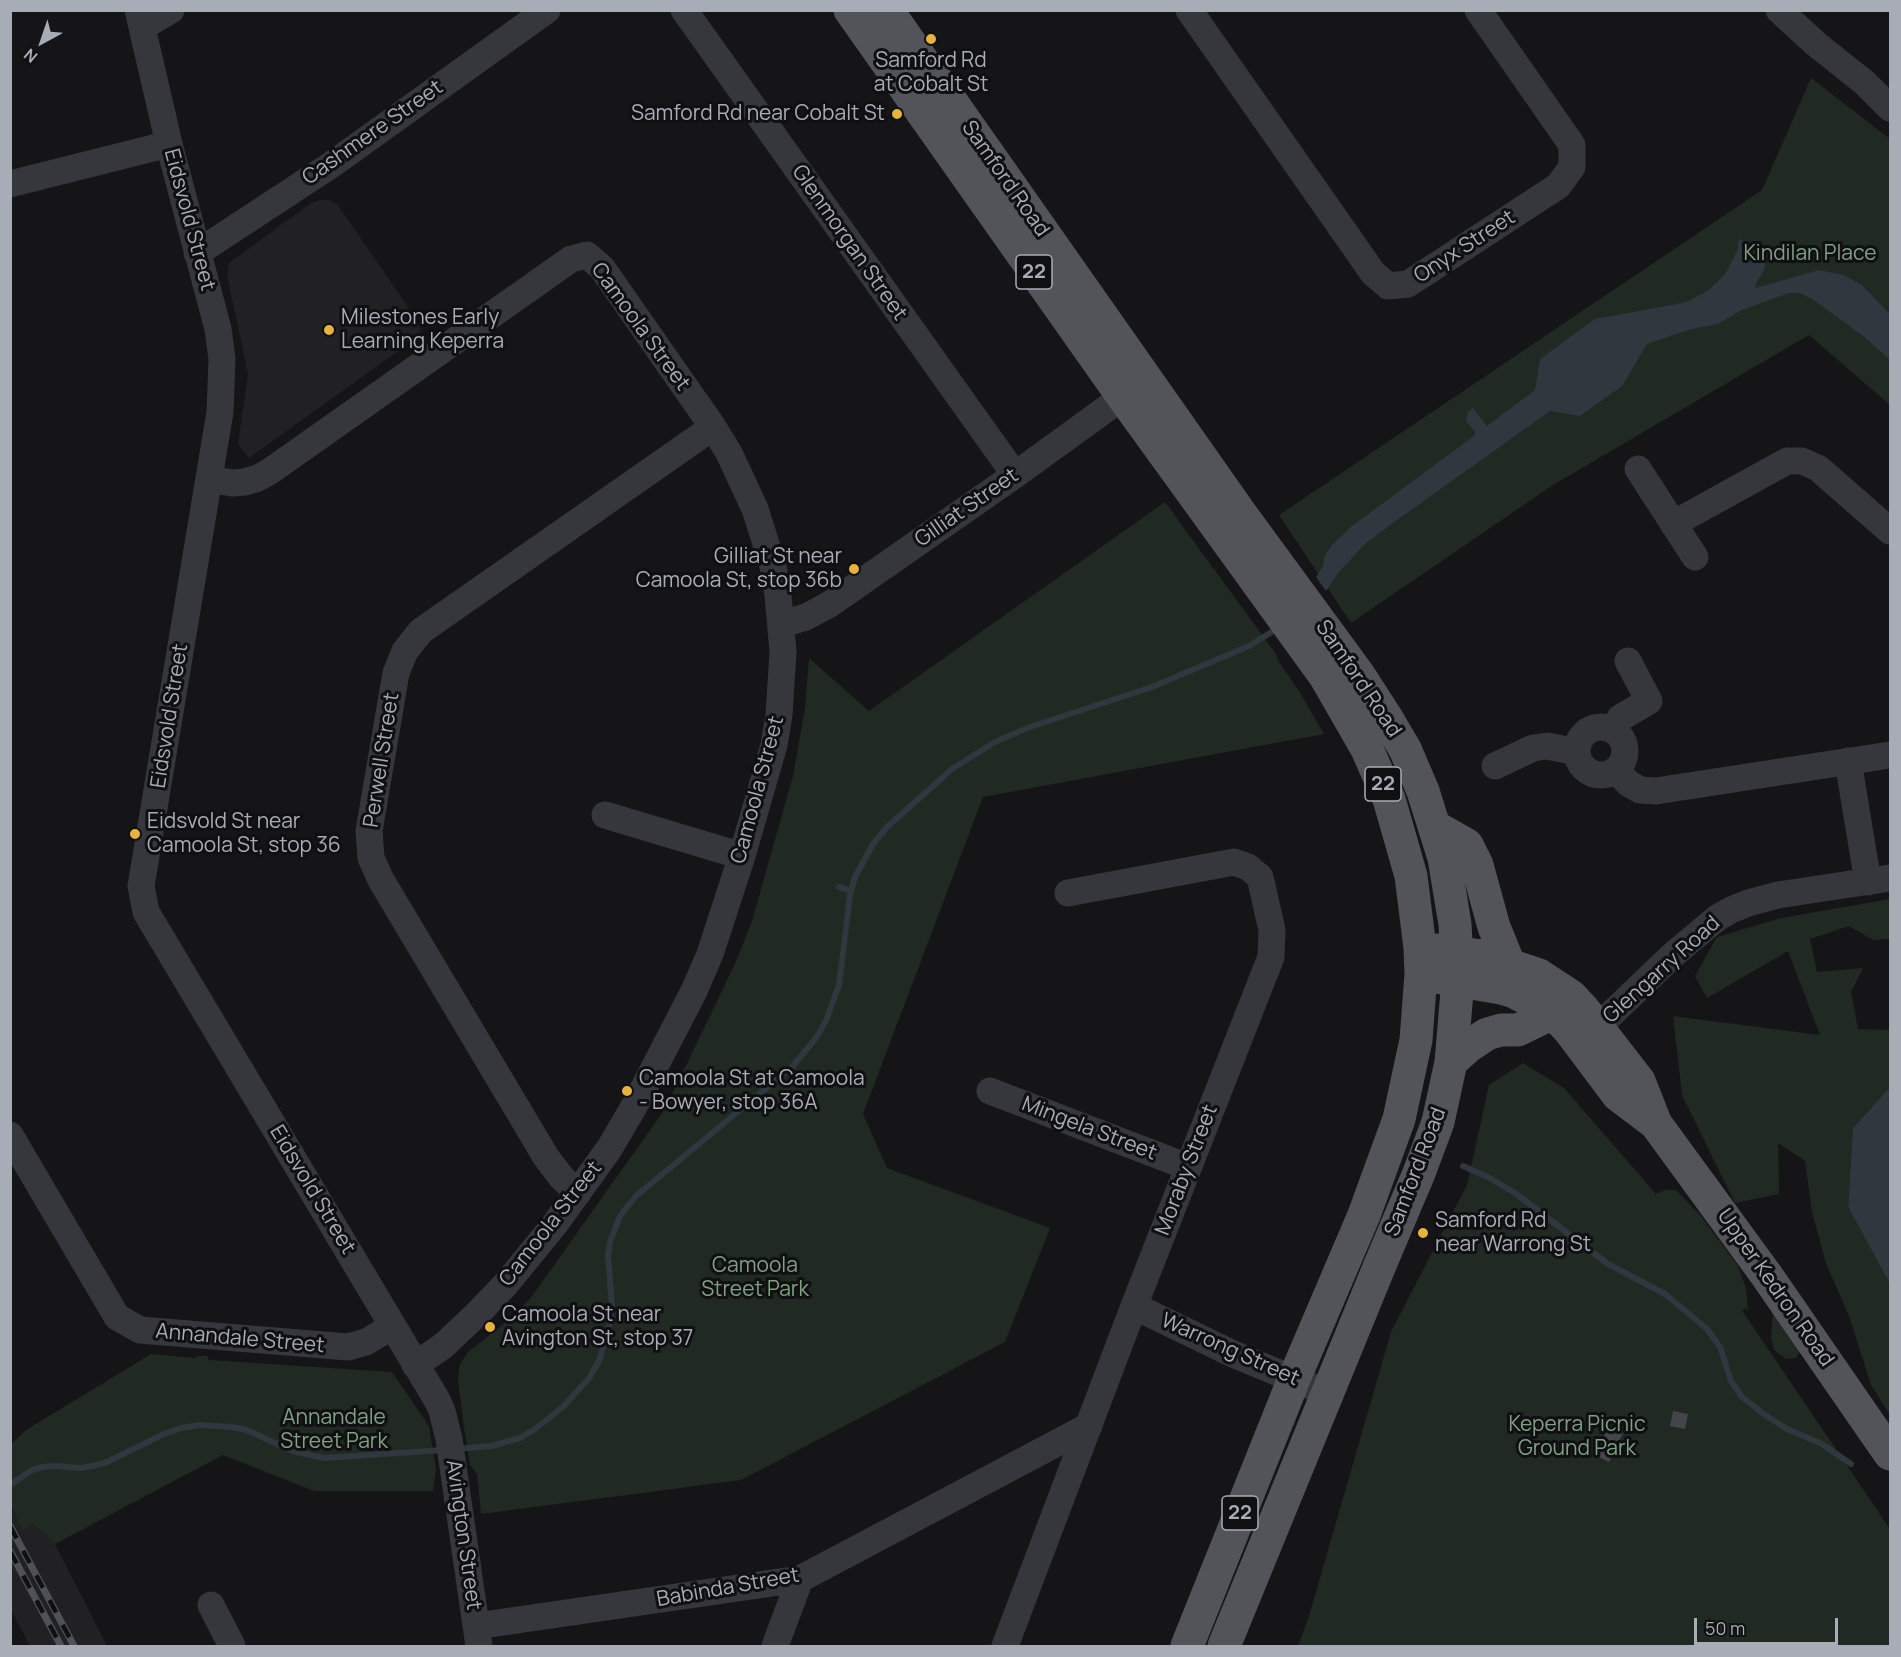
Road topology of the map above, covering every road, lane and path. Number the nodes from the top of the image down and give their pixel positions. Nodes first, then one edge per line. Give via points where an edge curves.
1 (171, 10) edge
2 (547, 10) edge
3 (684, 10) edge
4 (850, 10) edge
5 (887, 10) edge
6 (1189, 10) edge
7 (1478, 10) edge
8 (1779, 10) edge
9 (140, 19) edge
10 (1865, 82) junction
11 (1890, 97) edge
12 (1890, 108) edge
13 (169, 144) junction
14 (10, 184) edge
15 (197, 253) junction
16 (1134, 389) junction
17 (712, 427) junction
18 (1638, 469) dead end
19 (1015, 475) junction
20 (209, 479) junction
21 (1673, 524) junction
22 (1890, 531) edge
23 (1695, 557) dead end
24 (782, 624) junction
25 (1308, 630) junction
26 (1628, 661) dead end
27 (1614, 731) junction
28 (1577, 752) junction
29 (1890, 754) edge
30 (1848, 761) junction
31 (1495, 766) dead end
32 (1616, 770) junction
33 (605, 815) dead end
34 (1435, 827) junction
35 (742, 856) junction
36 (1880, 880) edge
37 (1068, 893) dead end
38 (1421, 961) junction
39 (1509, 964) junction
40 (1458, 966) junction
41 (1552, 1013) junction
42 (1589, 1035) junction
43 (1451, 1062) junction
44 (990, 1091) dead end
45 (10, 1135) edge
46 (1188, 1167) junction
47 (578, 1193) junction
48 (1134, 1306) junction
49 (393, 1326) junction
50 (415, 1365) junction
51 (1294, 1379) junction
52 (1327, 1393) junction
53 (446, 1423) joint
54 (1089, 1426) junction
55 (1890, 1454) edge
56 (800, 1579) junction
57 (211, 1605) dead end
58 (477, 1636) edge
59 (232, 1647) edge
60 (775, 1647) edge
61 (1005, 1647) edge
62 (1186, 1647) edge
63 (1224, 1647) edge

1 - 9 street
2 - 15 street, Cashmere Street via 331,165
3 - 19 street, Glenmorgan Street
4 - 16 main road, Samford Road / 22
5 - 16 main road, Samford Road / 22
6 - 7 street, Onyx Street via 1373,273 1388,286 1408,284 1558,186 1572,167 1572,145
8 - 10 street
9 - 13 street, Eidsvold Street
10 - 11 street
10 - 12 street
13 - 14 street
13 - 15 street, Eidsvold Street
15 - 20 street, Eidsvold Street via 222,359 220,412
16 - 19 street, Gilliat Street
16 - 25 main road, Samford Road / 22
17 - 20 street, Camoola Street via 602,268 587,255 571,260 269,472 245,482
17 - 24 street, Camoola Street via 743,481 759,519 773,566
17 - 47 street, Perwell Street via 421,632 405,651 396,673 369,831 371,858 546,1157
18 - 21 street
19 - 24 street, Gilliat Street via 824,607
20 - 49 street, Eidsvold Street via 141,886 146,912
21 - 22 street via 1787,461 1802,461 1818,468
21 - 23 street
24 - 35 street, Camoola Street via 782,684 774,746
25 - 34 main road, Samford Road / 22 via 1359,675 1400,741
25 - 38 main road, Samford Road / 22 via 1325,676 1367,749 1389,799 1411,876
26 - 27 street via 1649,701 1620,718
27 - 28 street via 1593,729 1581,738
27 - 32 street via 1625,750 1622,764
28 - 31 street via 1547,746 1533,748
28 - 32 street via 1584,768 1591,773 1609,774
29 - 30 street
30 - 32 street via 1656,791 1640,790
30 - 36 street
33 - 35 street
34 - 39 main road via 1467,844
34 - 40 main road, Samford Road / 22 via 1450,890
35 - 47 street, Camoola Street via 694,991 636,1104
36 - 42 street, Glengarry Road via 1778,895 1731,910 1674,954
37 - 46 street, Moraby Street via 1234,862 1260,877 1272,930 1271,957
38 - 40 main road, Upper Kedron Road
38 - 51 main road, Samford Road / 22 via 1416,1040 1399,1119 1364,1215
39 - 40 main road, Upper Kedron Road
39 - 42 main road, Upper Kedron Road via 1539,975 1571,996
40 - 41 main road, Upper Kedron Road via 1489,985 1512,991
40 - 43 main road, Samford Road / 22
41 - 42 main road, Upper Kedron Road
41 - 43 main road via 1518,1030 1487,1034
42 - 55 main road, Upper Kedron Road via 1618,1095 1656,1124
43 - 52 main road, Samford Road / 22 via 1430,1145
44 - 46 street, Mingela Street
45 - 49 street, Annandale Street via 117,1317 140,1330 348,1347 366,1342
46 - 48 street, Moraby Street
47 - 50 street, Camoola Street via 506,1284 443,1346
48 - 51 street, Warrong Street
48 - 54 street, Moraby Street
49 - 50 street, Eidsvold Street
50 - 53 street, Eidsvold Street
51 - 52 street, Warrong Street
51 - 62 main road, Samford Road / 22
52 - 63 main road, Samford Road / 22
53 - 58 street, Avington Street
54 - 56 street, Babinda Street
54 - 61 street, Moraby Street
56 - 58 street, Babinda Street
56 - 60 street
57 - 59 street

